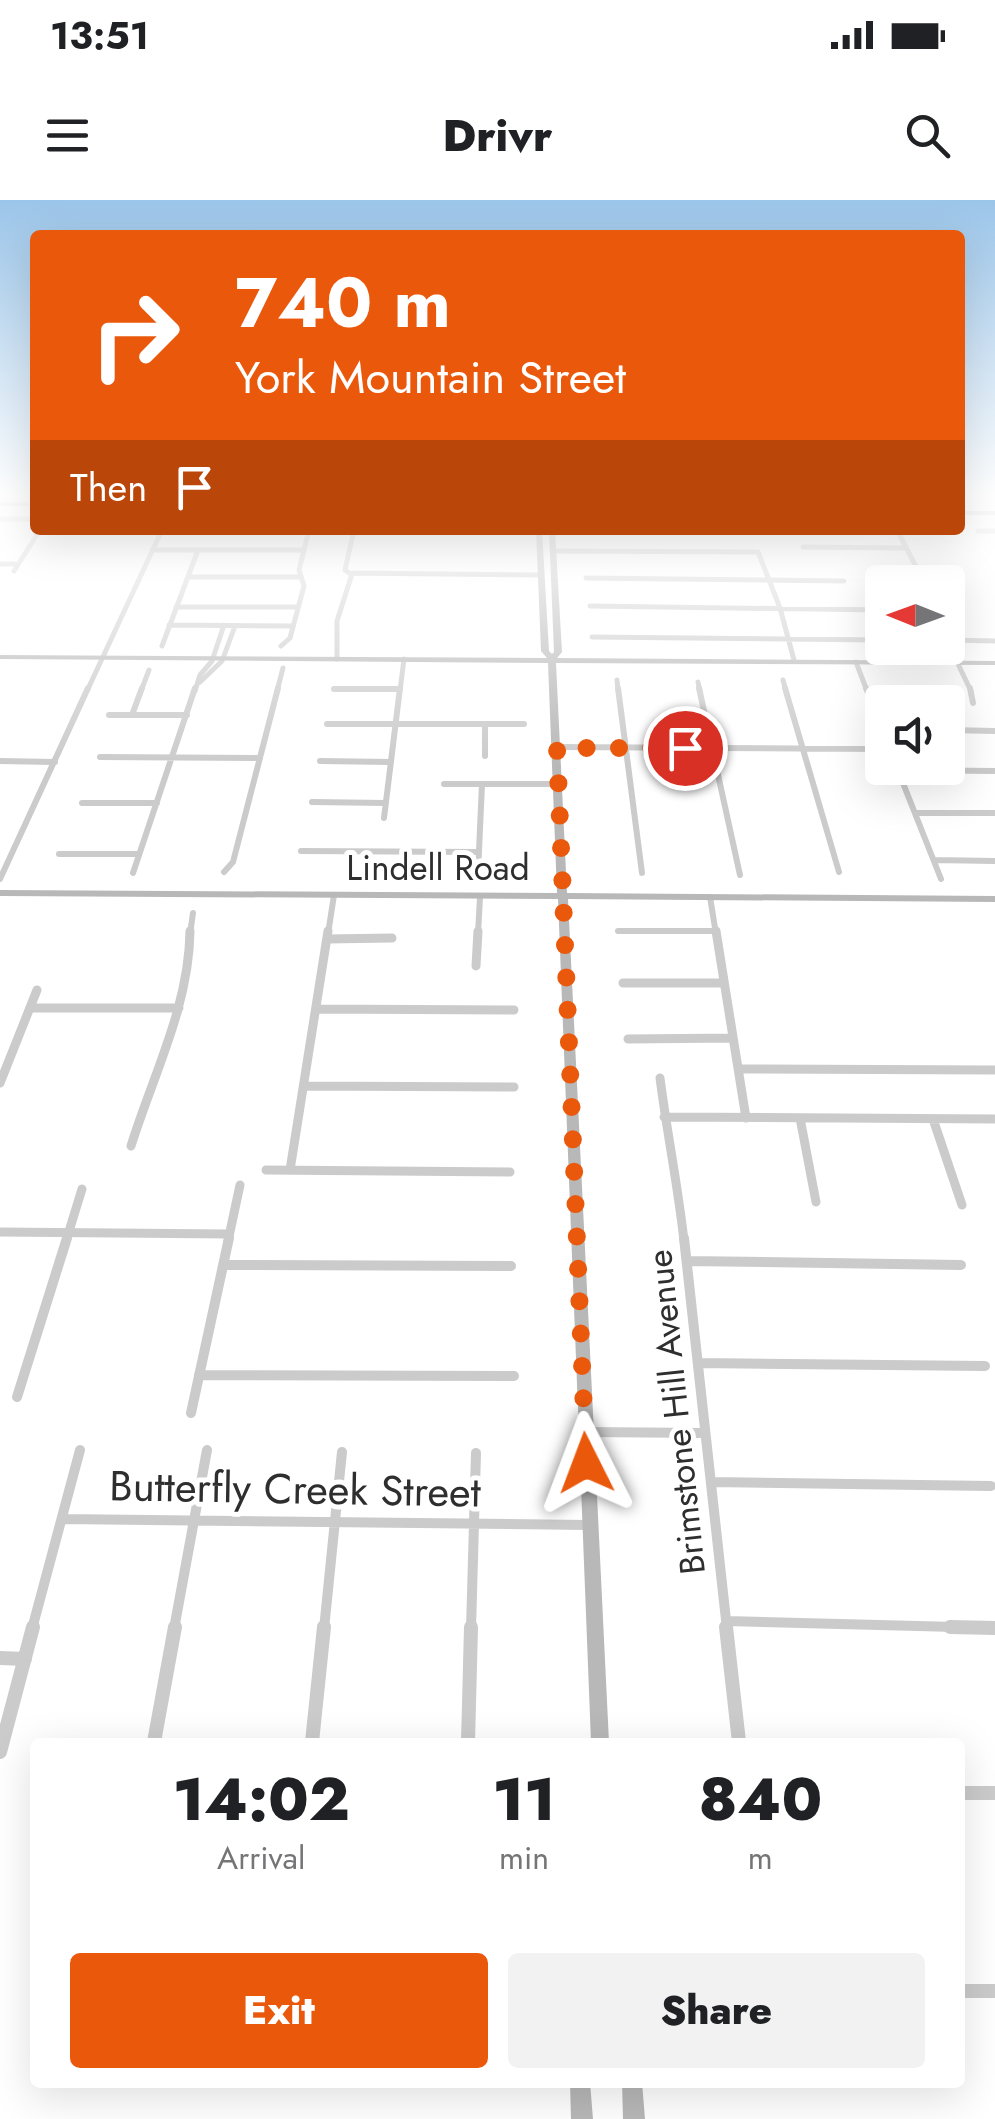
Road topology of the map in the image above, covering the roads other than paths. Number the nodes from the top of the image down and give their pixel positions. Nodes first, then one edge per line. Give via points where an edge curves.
1 (135, 587) edge
2 (184, 587) edge
3 (304, 587) edge
4 (346, 587) edge
5 (542, 587) edge
6 (554, 587) edge
7 (770, 587) edge
8 (590, 606) dead end
9 (176, 607) junction
10 (298, 607) junction
11 (780, 608) junction
12 (865, 610) edge
13 (169, 625) junction
14 (224, 626) junction
15 (235, 626) junction
16 (294, 626) junction
17 (592, 637) dead end
18 (788, 640) junction
19 (865, 640) edge
20 (965, 640) edge
21 (995, 640) edge
22 (162, 646) dead end
23 (282, 646) dead end
24 (0, 657) edge
25 (102, 658) junction
26 (218, 658) junction
27 (337, 659) junction
28 (404, 659) junction
29 (552, 659) junction
30 (794, 660) junction
31 (856, 662) junction
32 (865, 662) edge
33 (965, 662) edge
34 (995, 663) edge
35 (958, 665) edge
36 (283, 668) dead end
37 (150, 670) dead end
38 (617, 680) dead end
39 (783, 680) dead end
40 (698, 682) dead end
41 (865, 686) edge
42 (334, 689) dead end
43 (400, 689) junction
44 (973, 703) dead end
45 (110, 715) dead end
46 (132, 715) junction
47 (187, 715) junction
48 (327, 724) dead end
49 (396, 724) junction
50 (485, 724) junction
51 (524, 724) dead end
52 (965, 730) edge
53 (995, 731) edge
54 (557, 748) junction
55 (628, 748) junction
56 (713, 748) junction
57 (804, 748) junction
58 (865, 749) edge
59 (485, 756) dead end
60 (100, 758) dead end
61 (172, 758) junction
62 (260, 758) junction
63 (0, 762) edge
64 (55, 762) junction
65 (320, 762) dead end
66 (391, 762) junction
67 (965, 770) edge
68 (995, 770) edge
69 (444, 784) dead end
70 (482, 784) junction
71 (558, 784) junction
72 (904, 785) edge
73 (312, 802) dead end
74 (82, 803) dead end
75 (157, 803) junction
76 (386, 803) junction
77 (915, 813) junction
78 (995, 813) edge
79 (384, 818) dead end
80 (301, 851) dead end
81 (479, 852) junction
82 (59, 854) dead end
83 (139, 854) junction
84 (934, 860) junction
85 (995, 860) edge
86 (224, 872) dead end
87 (839, 872) dead end
88 (133, 873) dead end
89 (478, 873) dead end
90 (642, 874) dead end
91 (740, 875) dead end
92 (941, 879) dead end
93 (0, 880) edge
94 (0, 893) edge
95 (334, 895) junction
96 (480, 897) junction
97 (562, 897) junction
98 (710, 897) junction
99 (995, 898) edge
100 (193, 913) dead end
101 (618, 931) dead end
102 (716, 932) junction
103 (392, 938) dead end
104 (327, 939) junction
105 (476, 966) dead end
106 (622, 982) dead end
107 (724, 984) junction
108 (37, 990) dead end
109 (30, 1008) junction
110 (179, 1008) junction
111 (317, 1009) junction
112 (514, 1010) dead end
113 (733, 1038) junction
114 (628, 1039) dead end
115 (4, 1064) edge
116 (738, 1069) junction
117 (995, 1070) edge
118 (660, 1078) dead end
119 (0, 1083) edge
120 (304, 1086) junction
121 (514, 1087) dead end
122 (664, 1116) junction
123 (746, 1118) junction
124 (800, 1118) junction
125 (934, 1119) junction
126 (995, 1119) edge
127 (131, 1146) dead end
128 (266, 1170) dead end
129 (290, 1170) junction
130 (510, 1172) dead end
131 (240, 1185) dead end
132 (82, 1189) dead end
133 (816, 1202) dead end
134 (962, 1205) dead end
135 (0, 1232) edge
136 (69, 1232) junction
137 (230, 1234) junction
138 (687, 1261) junction
139 (223, 1264) junction
140 (962, 1265) dead end
141 (511, 1266) dead end
142 (698, 1363) junction
143 (986, 1366) dead end
144 (199, 1375) junction
145 (514, 1376) dead end
146 (17, 1397) dead end
147 (191, 1413) dead end
148 (584, 1432) junction
149 (705, 1433) junction
150 (80, 1450) dead end
151 (207, 1450) dead end
152 (342, 1452) dead end
153 (476, 1453) dead end
154 (712, 1482) junction
155 (991, 1486) dead end
156 (62, 1519) junction
157 (194, 1520) junction
158 (336, 1520) junction
159 (475, 1524) junction
160 (588, 1525) junction
161 (726, 1621) junction
162 (995, 1628) edge
163 (0, 1658) edge
164 (25, 1659) junction
165 (155, 1738) edge
166 (312, 1738) edge
167 (468, 1738) edge
168 (600, 1738) edge
169 (739, 1738) edge
170 (0, 1752) edge
171 (965, 1793) edge
172 (995, 1793) edge
173 (965, 1990) edge
174 (995, 1991) edge
175 (580, 2088) edge
176 (632, 2088) edge
177 (582, 2119) edge
178 (634, 2119) edge

1 - 25 street
2 - 9 street
3 - 10 street
4 - 27 street
5 - 29 main road
6 - 29 main road via 558,652
7 - 11 street
8 - 11 street
9 - 10 street
9 - 13 street
10 - 16 street
11 - 12 street
11 - 18 street
13 - 14 street
13 - 22 street
14 - 15 street
14 - 26 street
15 - 16 street
15 - 26 street
16 - 23 street
17 - 18 street
18 - 19 street
18 - 30 street
20 - 21 street
24 - 25 main road
25 - 26 main road
25 - 64 street
26 - 27 main road
26 - 47 street via 198,683
27 - 28 main road
28 - 29 main road
28 - 43 street
29 - 30 main road
29 - 54 main road
30 - 31 main road
31 - 32 main road
31 - 41 street
33 - 34 main road
35 - 44 street
36 - 62 street
37 - 46 street
38 - 55 street
39 - 57 street
40 - 56 street
42 - 43 street
43 - 49 street
45 - 46 street
46 - 47 street
47 - 61 street
48 - 49 street
49 - 50 street
49 - 66 street
50 - 51 street
50 - 59 street
52 - 53 street
54 - 55 street
54 - 71 main road
55 - 56 street
55 - 90 street
56 - 57 street
56 - 91 street
57 - 58 street
57 - 87 street
60 - 61 street
61 - 62 street
61 - 75 street
62 - 86 street via 233,862
63 - 64 street
64 - 93 street
65 - 66 street
66 - 76 street
67 - 68 street
69 - 70 street
70 - 71 street
70 - 81 street
71 - 97 main road
72 - 77 street
73 - 76 street
74 - 75 street
75 - 83 street
76 - 79 street
77 - 78 street
77 - 84 street
80 - 81 street
81 - 89 street
82 - 83 street
83 - 88 street
84 - 85 street
84 - 92 street
94 - 95 main road, Lindell Road
95 - 96 main road, Lindell Road
95 - 104 street
96 - 97 main road, Lindell Road
96 - 105 street
97 - 98 main road, Lindell Road
97 - 148 main road
98 - 99 main road, Lindell Road
98 - 102 street
100 - 110 street via 190,968
101 - 102 street
102 - 107 street
103 - 104 street
104 - 111 street
106 - 107 street
107 - 113 street
108 - 109 street
109 - 110 street
109 - 115 street
110 - 127 street
111 - 112 street
111 - 120 street
113 - 114 street
113 - 116 street
115 - 119 street
116 - 117 street
116 - 123 street
118 - 122 street, Brimstone Hill Avenue
120 - 121 street
120 - 129 street
122 - 123 street
122 - 138 street, Brimstone Hill Avenue
123 - 124 street
124 - 125 street
124 - 133 street
125 - 126 street
125 - 134 street
128 - 129 street
129 - 130 street
131 - 137 street
132 - 136 street
135 - 136 street
136 - 137 street
136 - 146 street
137 - 139 street
138 - 140 street
138 - 142 street, Brimstone Hill Avenue
139 - 141 street
139 - 144 street
142 - 143 street
142 - 149 street, Brimstone Hill Avenue
144 - 145 street
144 - 147 street
148 - 149 street
148 - 160 main road
149 - 154 street, Brimstone Hill Avenue
150 - 156 street
151 - 157 street
152 - 158 street
153 - 159 street
154 - 155 street
154 - 161 street, Brimstone Hill Avenue
156 - 157 street, Butterfly Creek Street
156 - 164 street
157 - 158 street, Butterfly Creek Street
157 - 165 street
158 - 159 street, Butterfly Creek Street
158 - 166 street
159 - 160 street, Butterfly Creek Street
159 - 167 street
160 - 168 main road
161 - 162 street
161 - 169 street, Brimstone Hill Avenue
163 - 164 street
164 - 170 street
171 - 172 street
173 - 174 street
175 - 177 main road
176 - 178 main road

